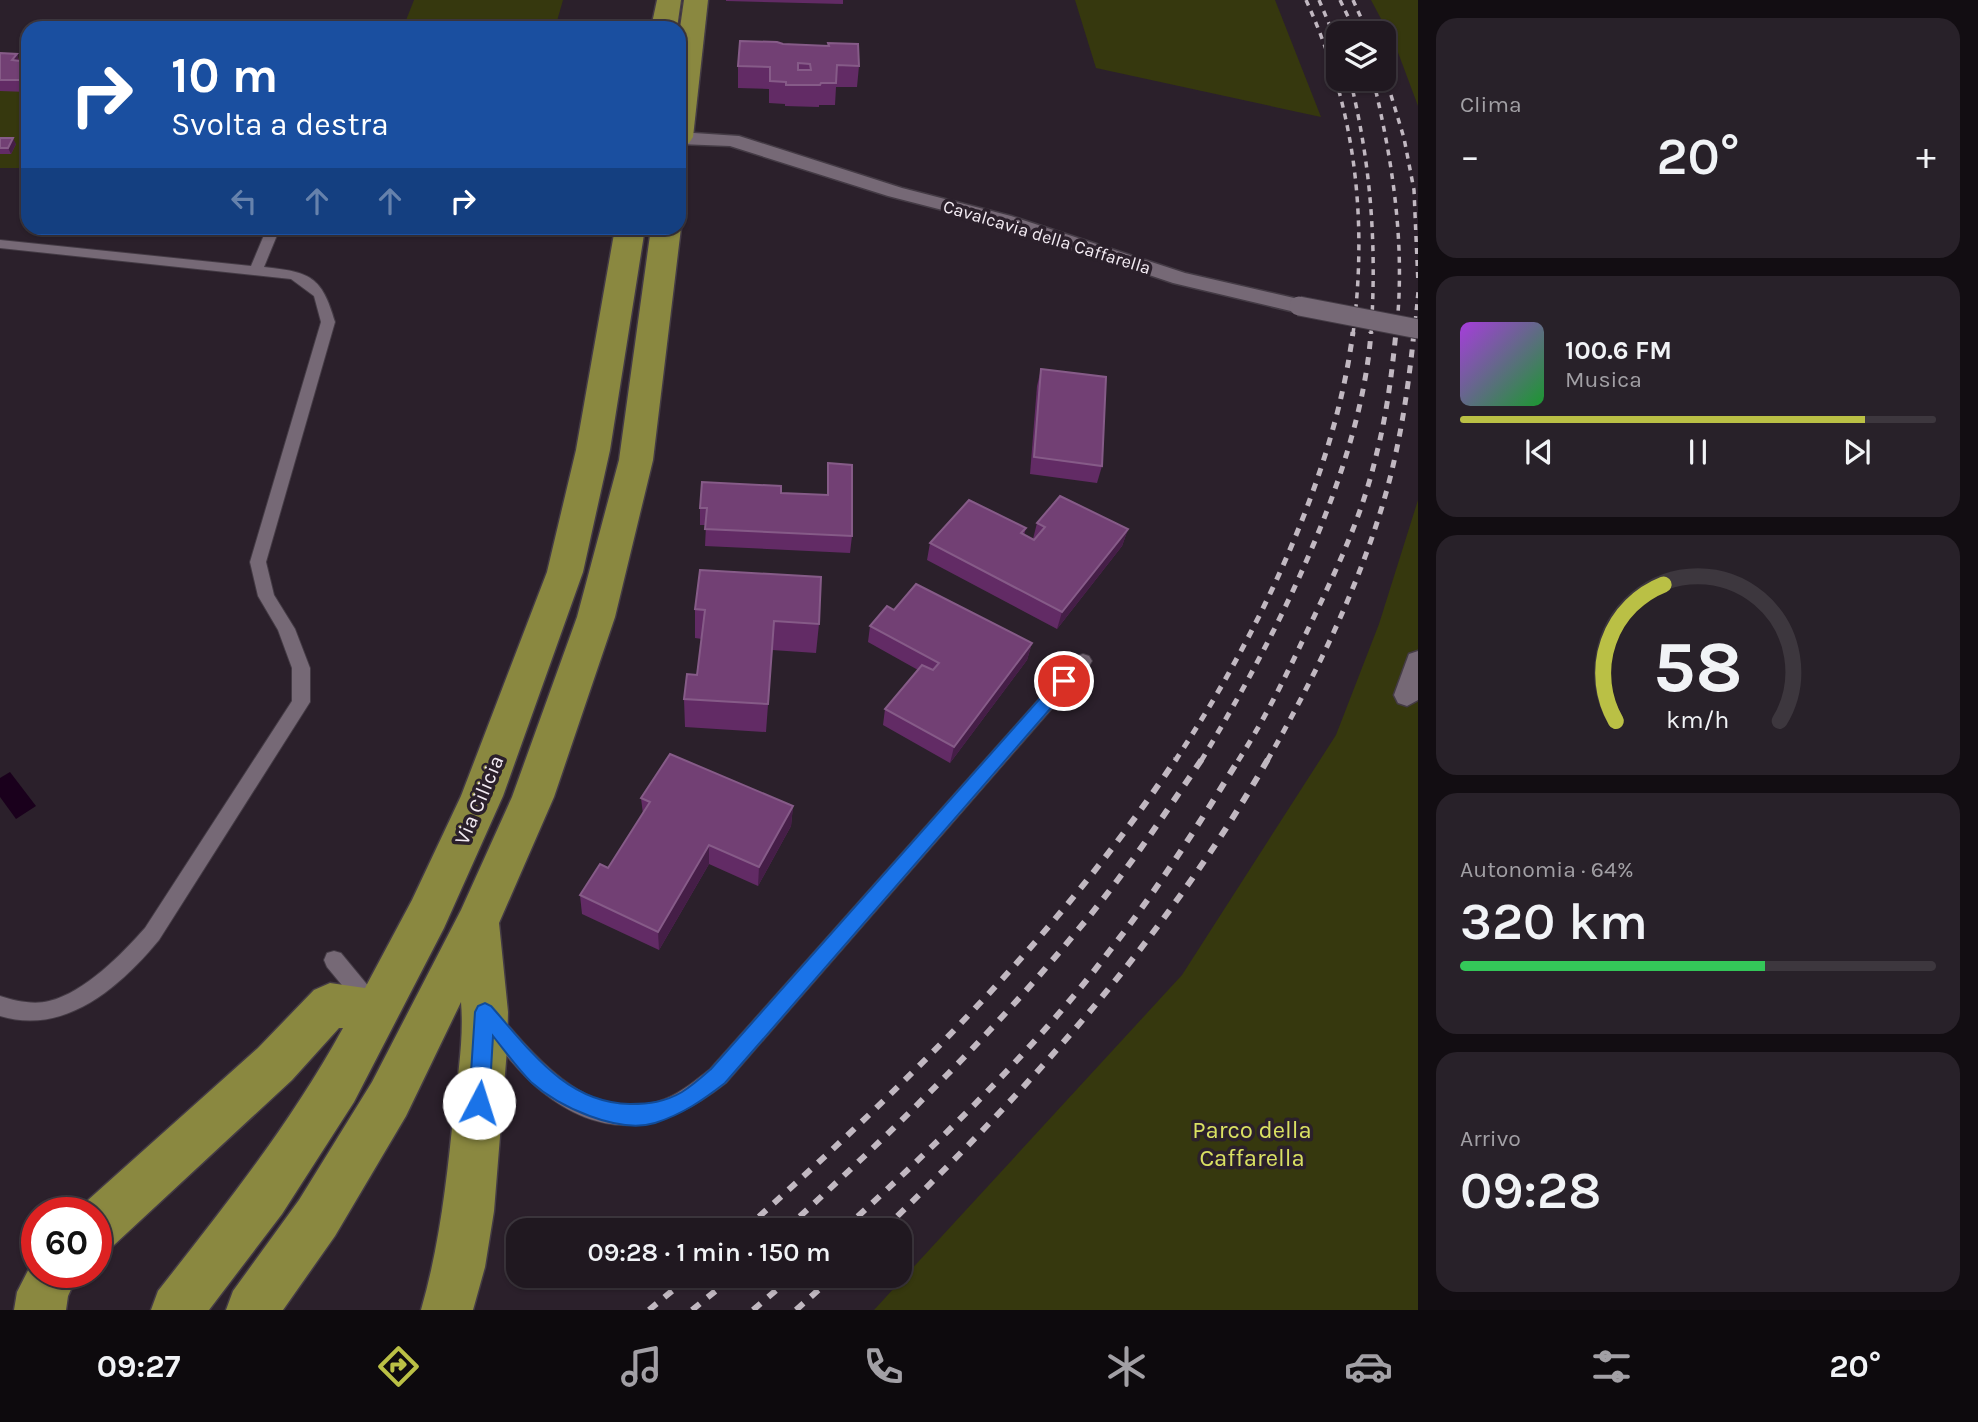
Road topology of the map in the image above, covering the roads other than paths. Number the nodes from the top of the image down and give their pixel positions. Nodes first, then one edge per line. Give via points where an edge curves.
1 (669, 0) edge
2 (696, 0) edge
3 (665, 21) edge
4 (686, 81) edge
5 (686, 138) edge
6 (271, 235) edge
7 (629, 235) edge
8 (665, 235) edge
9 (0, 244) edge
10 (256, 270) junction
11 (1418, 329) edge
12 (1083, 661) dead end
13 (1418, 661) edge
14 (1408, 695) dead end
15 (477, 923) junction
16 (334, 960) dead end
17 (0, 1006) edge
18 (376, 1011) junction
19 (485, 1012) junction
20 (112, 1212) edge
21 (45, 1288) edge
22 (40, 1310) edge
23 (177, 1310) edge
24 (252, 1310) edge
25 (447, 1310) edge

1 - 3 main road
2 - 4 main road
5 - 11 street, Cavalcavia della Caffarella, bridge via 732,140 895,192 1004,220 1180,278
6 - 10 lane
7 - 18 main road, Via Cilicia via 593,450 553,610 482,796 428,914
8 - 15 main road via 636,460 612,561 533,797
9 - 10 lane
10 - 17 lane via 295,275 320,294 328,323 258,562 266,596 286,629 300,668 301,702 152,934 126,965 51,1011
12 - 19 lane via 718,1076 688,1100 653,1114 612,1114 573,1100 538,1075
13 - 14 street
15 - 19 main road
15 - 24 main road via 389,1099 317,1218
16 - 18 lane
18 - 20 main road via 330,1005 275,1064
18 - 23 main road, Via Cilicia via 337,1086 264,1196
19 - 25 main road via 469,1211
21 - 22 main road

